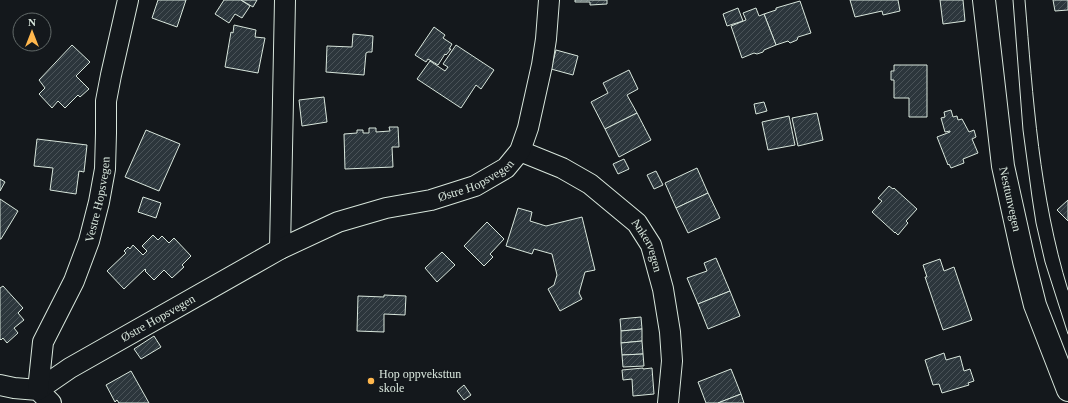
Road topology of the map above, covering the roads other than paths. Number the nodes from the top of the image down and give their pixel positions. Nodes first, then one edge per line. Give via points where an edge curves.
1 (128, 0) edge
2 (285, 0) edge
3 (549, 0) edge
4 (984, 0) edge
5 (520, 151) junction
6 (280, 249) junction
7 (0, 385) edge
8 (1068, 390) edge
9 (44, 397) edge
10 (668, 403) edge

1 - 9 street, Vestre Hopsvegen via 106,101 105,169 99,202 89,241 74,282 43,342
2 - 6 street
3 - 5 street, Østre Hopsvegen via 542,65 528,128
4 - 8 main road, Nesttunvegen via 1003,166 1035,305
5 - 6 street, Østre Hopsvegen via 506,168 475,186 431,200 386,208 338,222
5 - 10 street, Ankervegen via 562,168 590,184 637,223 651,246 663,289 670,332 672,361
6 - 9 street, Østre Hopsvegen via 70,368
7 - 9 street

